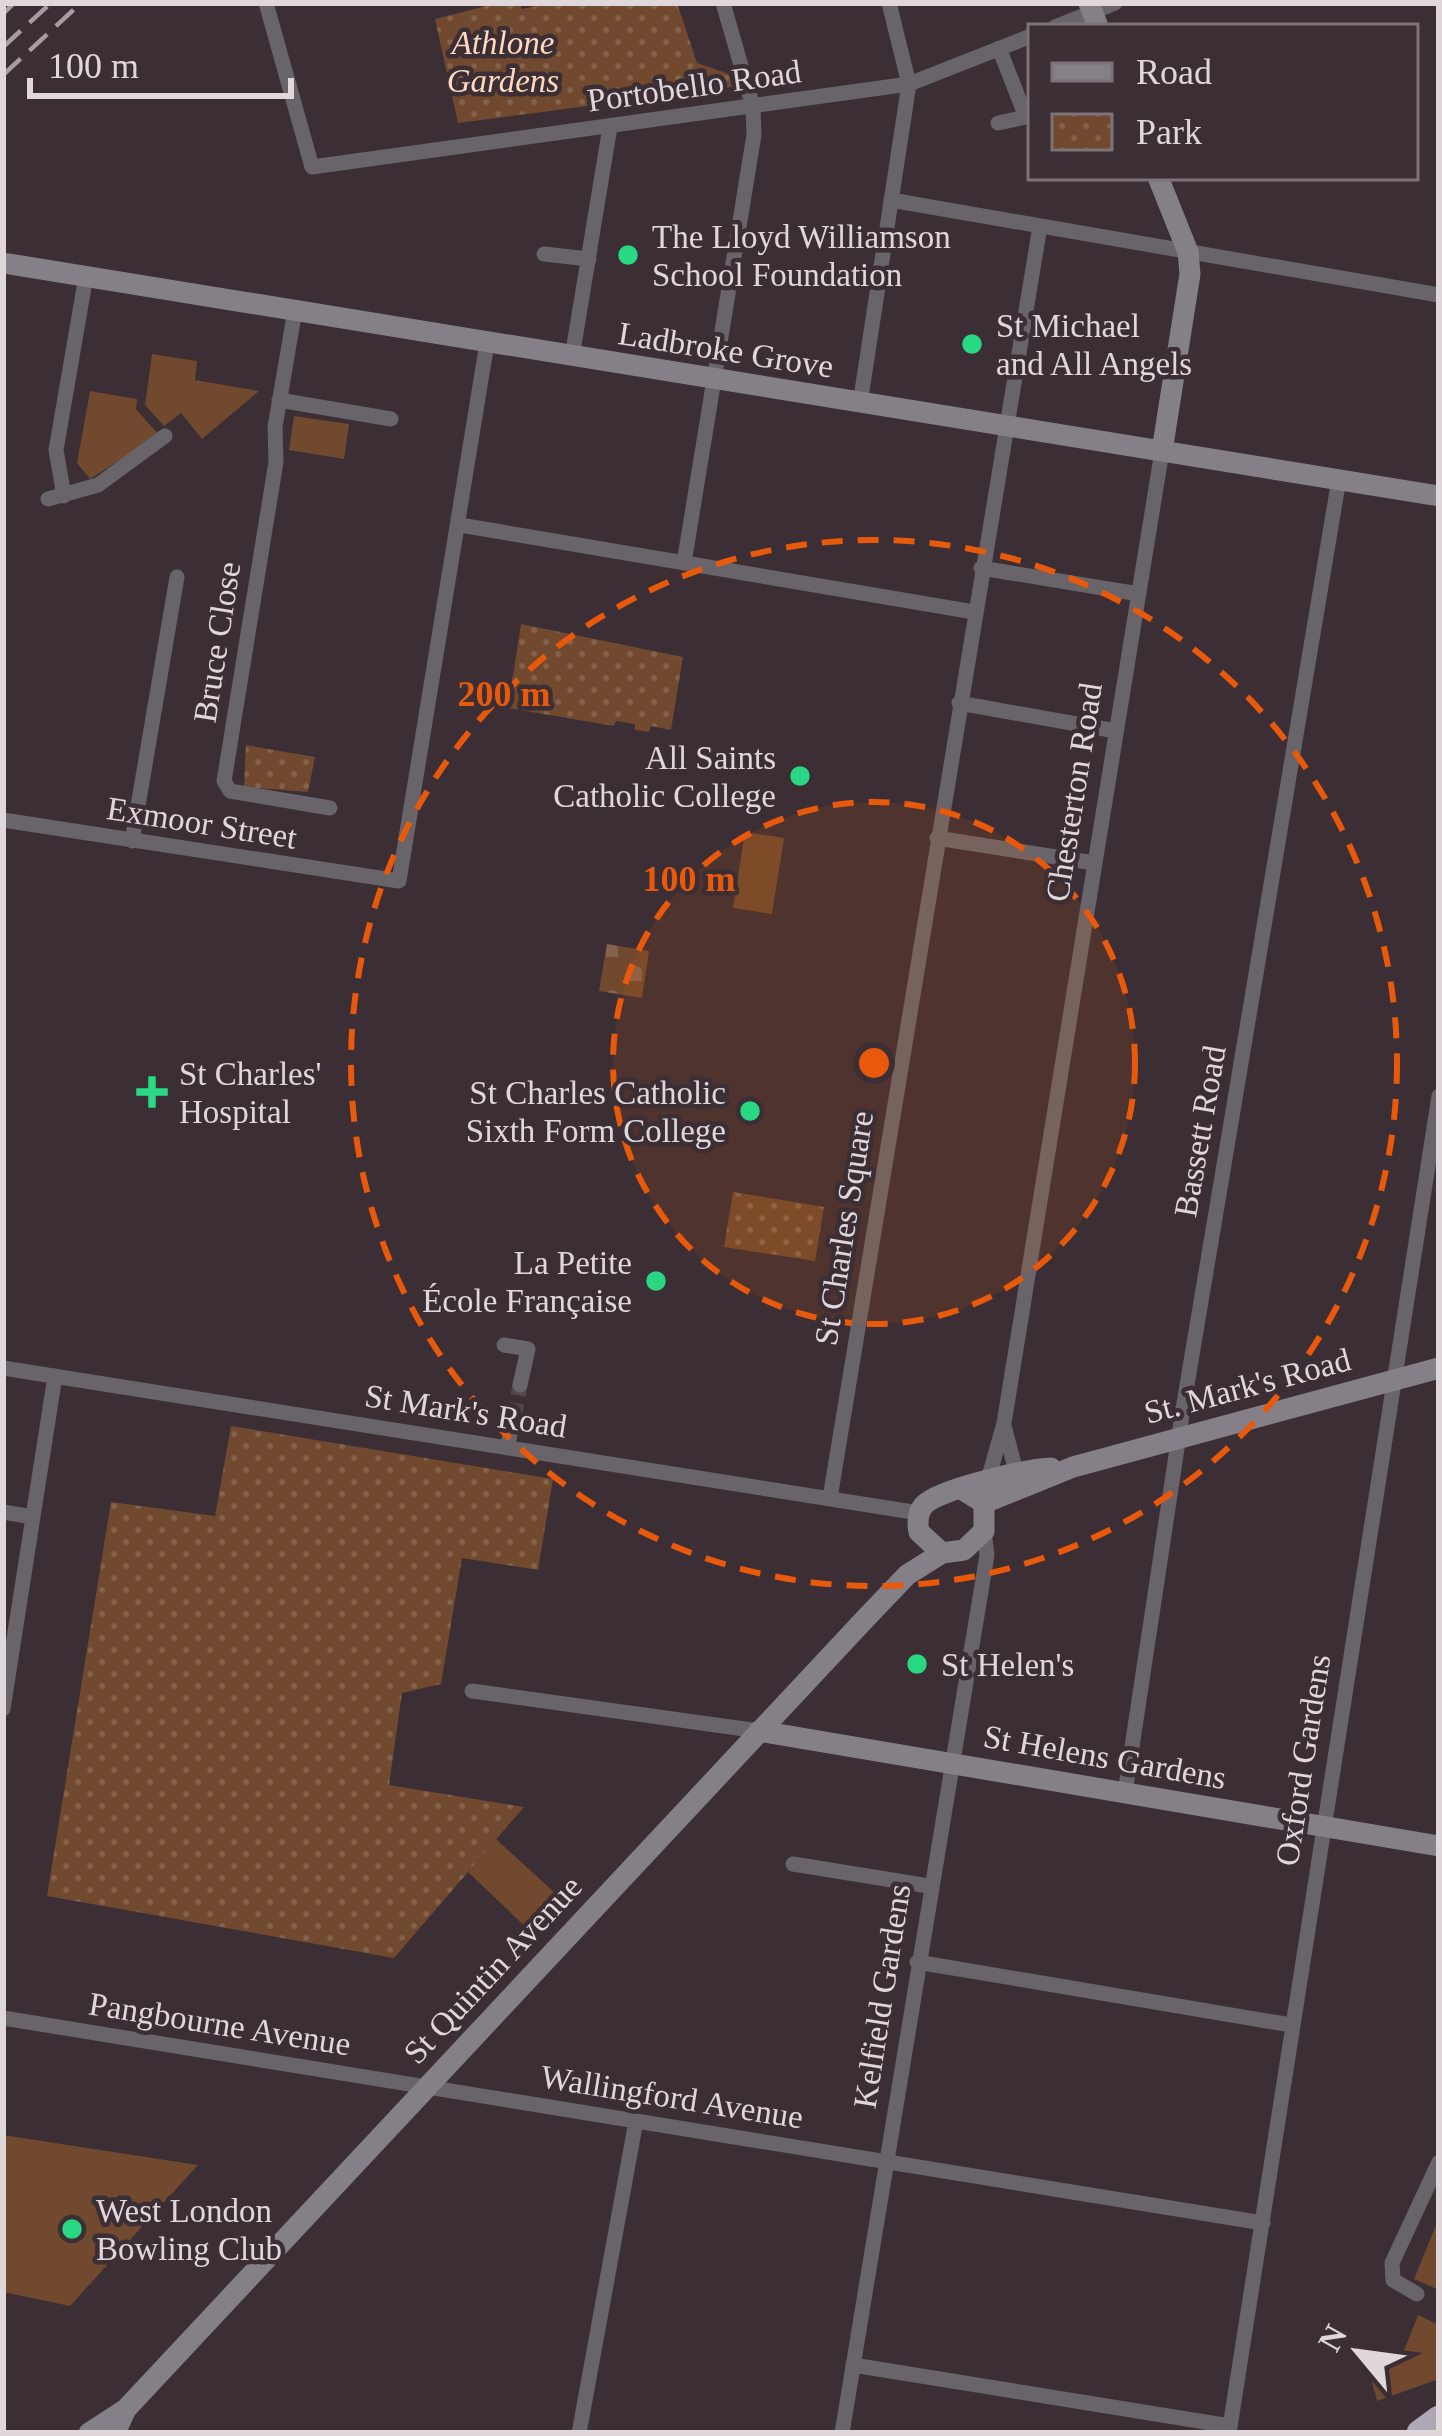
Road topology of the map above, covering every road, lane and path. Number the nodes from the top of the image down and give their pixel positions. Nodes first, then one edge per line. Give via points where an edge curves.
1 (266, 3) edge
2 (723, 3) edge
3 (1115, 3) edge
4 (890, 4) edge
5 (1093, 14) edge
6 (1063, 24) edge
7 (1028, 37) edge
8 (999, 48) junction
9 (909, 83) junction
10 (753, 106) junction
11 (998, 123) dead end
12 (610, 127) junction
13 (1159, 180) edge
14 (891, 200) junction
15 (1040, 226) junction
16 (1187, 252) junction
17 (544, 254) dead end
18 (589, 259) junction
19 (3, 263) edge
20 (86, 276) junction
21 (1439, 295) edge
22 (295, 310) junction
23 (487, 343) junction
24 (572, 357) junction
25 (712, 380) junction
26 (279, 400) junction
27 (860, 404) junction
28 (391, 418) dead end
29 (1004, 426) junction
30 (166, 436) dead end
31 (1162, 451) junction
32 (1339, 479) junction
33 (1439, 496) edge
34 (460, 525) junction
35 (684, 563) junction
36 (981, 568) junction
37 (177, 577) dead end
38 (1139, 594) junction
39 (974, 612) junction
40 (959, 703) junction
41 (1116, 730) junction
42 (330, 808) dead end
43 (3, 820) edge
44 (938, 838) junction
45 (132, 841) junction
46 (1094, 863) junction
47 (1439, 1096) edge
48 (504, 1345) dead end
49 (3, 1368) edge
50 (1439, 1368) edge
51 (55, 1376) junction
52 (1393, 1380) junction
53 (520, 1385) tunnel mouth
54 (514, 1418) tunnel mouth
55 (1004, 1423) junction
56 (1179, 1436) junction
57 (508, 1448) junction
58 (1072, 1467) junction
59 (1016, 1471) junction
60 (988, 1480) junction
61 (963, 1490) junction
62 (830, 1498) junction
63 (984, 1503) junction
64 (3, 1512) edge
65 (919, 1513) junction
66 (33, 1517) junction
67 (984, 1531) junction
68 (922, 1539) junction
69 (953, 1551) junction
70 (983, 1569) junction
71 (908, 1575) junction
72 (472, 1690) dead end
73 (3, 1709) edge
74 (759, 1731) junction
75 (952, 1763) junction
76 (1125, 1793) junction
77 (1322, 1825) junction
78 (1439, 1846) edge
79 (793, 1864) dead end
80 (929, 1886) junction
81 (917, 1962) junction
82 (3, 2018) edge
83 (1291, 2025) junction
84 (427, 2086) junction
85 (636, 2121) junction
86 (885, 2162) junction
87 (1439, 2162) edge
88 (1263, 2223) junction
89 (1418, 2294) dead end
90 (853, 2365) junction
91 (127, 2409) junction
92 (1439, 2420) edge
93 (1230, 2429) edge
94 (89, 2433) edge
95 (115, 2433) edge
96 (579, 2433) edge
97 (842, 2433) edge
98 (1420, 2433) edge

1 - 12 street, Portobello Road via 312,167
2 - 10 street
3 - 5 street
4 - 9 street
5 - 6 street
7 - 8 street, Portobello Road
8 - 9 street, Portobello Road
8 - 11 street via 1026,117
9 - 10 street, Portobello Road
9 - 14 street
10 - 12 street, Portobello Road
10 - 25 street
12 - 18 street
13 - 16 main road, Chesterton Road
14 - 15 street
14 - 27 street
15 - 16 street
15 - 29 street, St Charles Square
16 - 21 street
16 - 31 main road, Chesterton Road
17 - 18 street
18 - 24 street
19 - 20 main road, Ladbroke Grove
20 - 22 main road, Ladbroke Grove
20 - 30 street via 56,450 56,498 121,472
22 - 23 main road, Ladbroke Grove
22 - 26 street, Bruce Close
23 - 24 main road, Ladbroke Grove
23 - 34 street
24 - 25 main road, Ladbroke Grove
25 - 27 main road, Ladbroke Grove
25 - 35 street
26 - 28 street
26 - 42 street, Bruce Close via 224,781 230,791
27 - 29 main road, Ladbroke Grove
29 - 31 main road, Ladbroke Grove
29 - 36 street, St Charles Square
31 - 32 main road, Ladbroke Grove
31 - 38 street, Chesterton Road
32 - 33 main road, Ladbroke Grove
32 - 56 street, Bassett Road
34 - 35 street
34 - 45 street, Exmoor Street via 403,873 392,883
35 - 39 street
36 - 38 street
36 - 39 street, St Charles Square
37 - 45 street
38 - 41 street, Chesterton Road
39 - 40 street, St Charles Square
40 - 41 street
40 - 44 street, St Charles Square
41 - 46 street, Chesterton Road
43 - 45 street, Exmoor Street
44 - 46 street
44 - 62 street, St Charles Square
46 - 55 street, Chesterton Road
47 - 52 street, Oxford Gardens
48 - 53 street via 528,1349
49 - 51 street, St Mark's Road
50 - 52 main road, St. Mark's Road
51 - 57 street, St Mark's Road
51 - 66 street
52 - 56 main road, St. Mark's Road
52 - 77 street, Oxford Gardens
54 - 57 street
55 - 59 street, Chesterton Road
55 - 60 street, Chesterton Road
56 - 58 main road, St. Mark's Road
56 - 76 street, Bassett Road
57 - 62 street, St Mark's Road
58 - 59 main road, St. Mark's Road
58 - 63 main road, St. Mark's Road
59 - 60 main road, St. Mark's Road
60 - 61 main road, St. Mark's Road
61 - 63 main road
61 - 65 main road via 930,1500
62 - 65 street, St Mark's Road
63 - 67 main road
64 - 66 street
65 - 68 main road, St Quintin Avenue
66 - 73 street
67 - 69 main road, St Quintin Avenue
67 - 70 street, Kelfield Gardens
68 - 69 main road
68 - 71 main road, St Quintin Avenue
69 - 70 street
69 - 71 main road, St Quintin Avenue
70 - 75 street, Kelfield Gardens
71 - 74 main road, St Quintin Avenue
72 - 74 street
74 - 75 main road, St Helens Gardens
74 - 84 main road, St Quintin Avenue
75 - 76 main road, St Helens Gardens
75 - 80 street, Kelfield Gardens
76 - 77 main road, St Helens Gardens
77 - 78 main road, St Helens Gardens
77 - 83 street, Oxford Gardens
79 - 80 street
80 - 81 street, Kelfield Gardens
81 - 83 street
81 - 86 street, Kelfield Gardens
82 - 84 street, Pangbourne Avenue
83 - 88 street, Oxford Gardens
84 - 85 street, Wallingford Avenue
84 - 91 main road, St Quintin Avenue
85 - 86 street, Wallingford Avenue
85 - 96 street
86 - 88 street, Wallingford Avenue
86 - 90 street, Kelfield Gardens
87 - 89 street via 1392,2263 1393,2280
88 - 93 street, Oxford Gardens
90 - 93 street
90 - 97 street, Kelfield Gardens
91 - 94 main road, St Quintin Avenue
91 - 95 main road, St Quintin Avenue
92 - 98 highway

